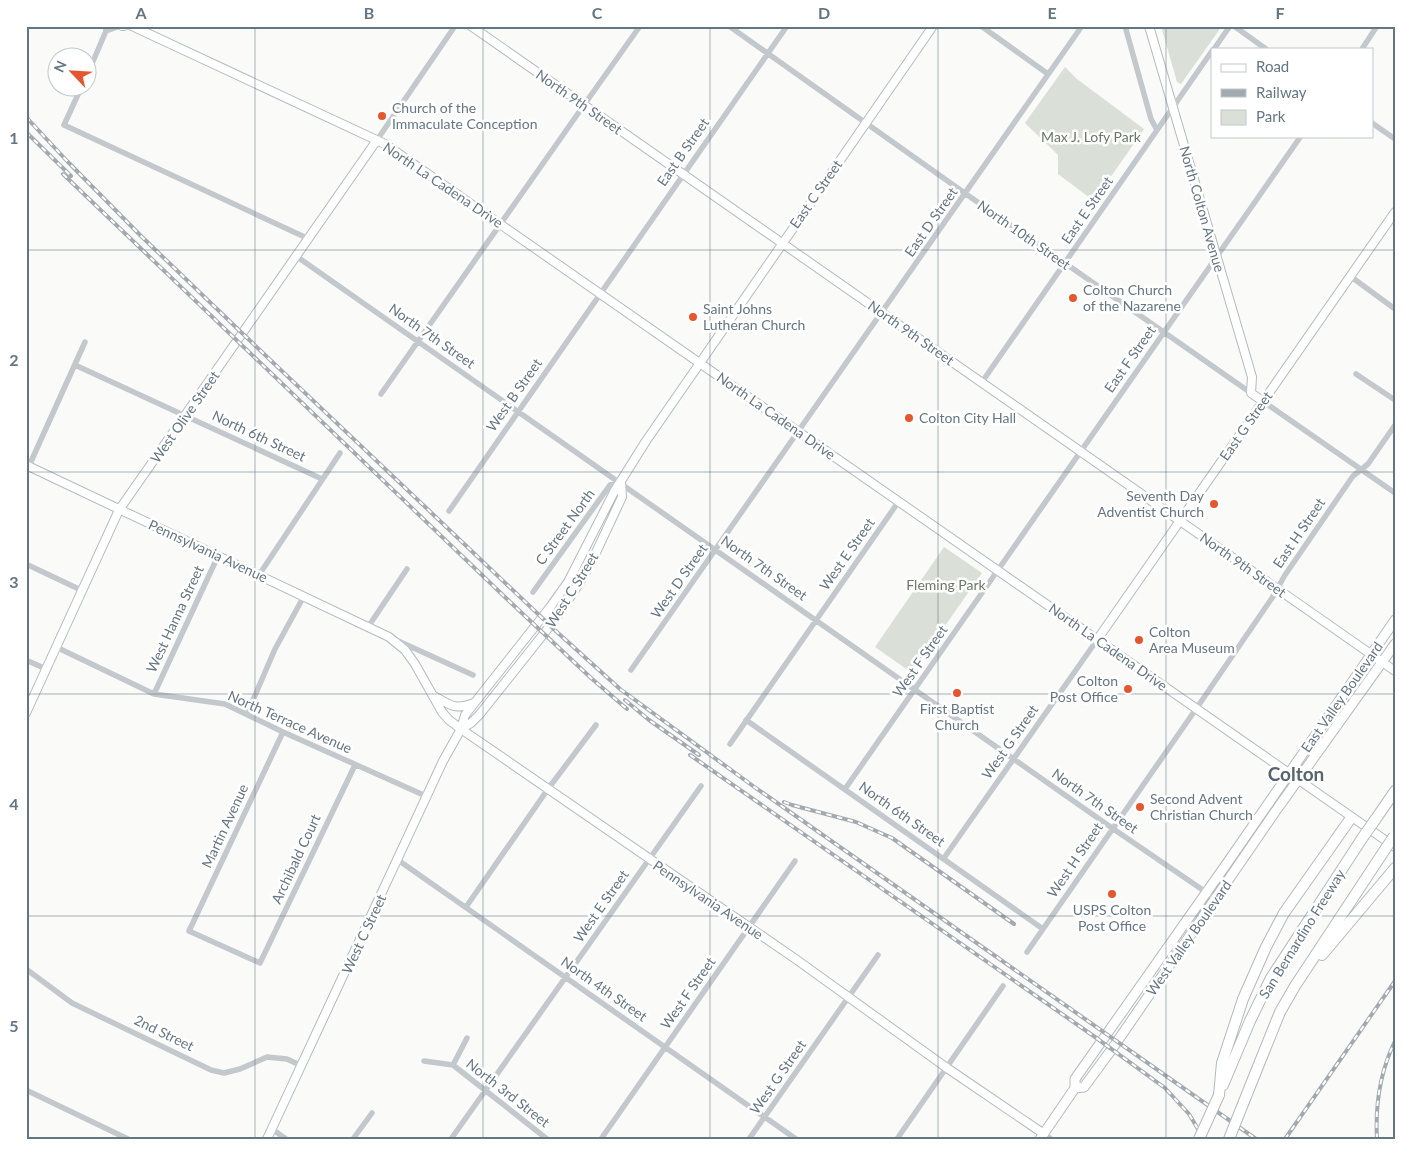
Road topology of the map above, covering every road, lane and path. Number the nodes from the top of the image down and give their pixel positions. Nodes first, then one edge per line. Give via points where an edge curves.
1 (122, 26) edge
2 (132, 26) edge
3 (143, 26) edge
4 (455, 26) edge
5 (471, 26) edge
6 (640, 26) edge
7 (728, 26) edge
8 (787, 26) edge
9 (933, 26) edge
10 (981, 26) edge
11 (1082, 26) edge
12 (1125, 26) edge
13 (1149, 26) edge
14 (1230, 26) edge
15 (1234, 26) edge
16 (1377, 26) edge
17 (106, 29) edge
18 (151, 35) junction
19 (1214, 48) edge
20 (1265, 48) edge
21 (1363, 48) edge
22 (98, 49) edge
23 (768, 53) junction
24 (1211, 53) edge
25 (1048, 74) junction
26 (76, 98) edge
27 (584, 105) junction
28 (1173, 108) junction
29 (866, 123) junction
30 (1374, 124) edge
31 (1158, 130) junction
32 (1300, 138) edge
33 (1395, 139) edge
34 (377, 140) junction
35 (683, 174) junction
36 (966, 194) junction
37 (1395, 212) edge
38 (501, 224) junction
39 (308, 239) junction
40 (782, 243) junction
41 (296, 256) junction
42 (1216, 257) junction
43 (1065, 263) junction
44 (1350, 276) junction
45 (601, 293) junction
46 (1395, 309) edge
47 (882, 313) junction
48 (1164, 332) junction
49 (85, 342) dead end
50 (419, 342) junction
51 (700, 363) junction
52 (75, 365) junction
53 (1356, 374) dead end
54 (982, 382) junction
55 (1251, 393) junction
56 (381, 394) dead end
57 (1395, 400) edge
58 (1264, 402) junction
59 (518, 411) junction
60 (186, 416) junction
61 (1395, 425) edge
62 (799, 432) junction
63 (1081, 452) junction
64 (340, 453) dead end
65 (28, 466) edge
66 (1361, 470) junction
67 (322, 479) junction
68 (621, 483) junction
69 (1395, 493) edge
70 (899, 501) junction
71 (119, 510) junction
72 (449, 511) dead end
73 (1180, 520) junction
74 (716, 550) junction
75 (218, 556) junction
76 (26, 564) edge
77 (407, 568) dead end
78 (998, 570) junction
79 (259, 575) junction
80 (1277, 588) junction
81 (83, 591) junction
82 (533, 592) dead end
83 (304, 596) junction
84 (817, 620) junction
85 (1395, 620) edge
86 (368, 627) junction
87 (389, 637) junction
88 (1097, 640) junction
89 (1395, 644) edge
90 (56, 647) junction
91 (1372, 654) junction
92 (26, 660) edge
93 (1382, 662) junction
94 (46, 669) junction
95 (631, 670) dead end
96 (1395, 671) edge
97 (473, 675) dead end
98 (916, 689) junction
99 (154, 694) junction
100 (433, 695) junction
101 (475, 703) junction
102 (1196, 709) junction
103 (26, 713) edge
104 (247, 714) junction
105 (746, 720) junction
106 (596, 725) dead end
107 (461, 729) junction
108 (283, 732) junction
109 (730, 744) dead end
110 (1013, 759) junction
111 (355, 765) junction
112 (1288, 773) junction
113 (1298, 781) junction
114 (701, 786) dead end
115 (548, 789) junction
116 (845, 789) junction
117 (1395, 792) edge
118 (428, 796) junction
119 (1351, 818) junction
120 (1112, 828) junction
121 (1395, 836) edge
122 (1395, 848) edge
123 (944, 858) junction
124 (398, 860) junction
125 (649, 860) junction
126 (795, 860) dead end
127 (1395, 868) edge
128 (1206, 893) junction
129 (1216, 900) junction
130 (466, 907) junction
131 (748, 927) junction
132 (1043, 929) junction
133 (1027, 952) dead end
134 (878, 955) dead end
135 (260, 963) joint
136 (1153, 967) junction
137 (26, 969) edge
138 (566, 978) junction
139 (1003, 986) dead end
140 (1295, 986) junction
141 (849, 997) junction
142 (1143, 1004) junction
143 (467, 1038) dead end
144 (665, 1047) junction
145 (424, 1061) dead end
146 (453, 1065) junction
147 (1227, 1065) junction
148 (302, 1066) junction
149 (946, 1068) junction
150 (1076, 1088) junction
151 (26, 1090) edge
152 (484, 1090) junction
153 (372, 1113) dead end
154 (765, 1117) junction
155 (272, 1129) junction
156 (1045, 1137) edge
157 (128, 1139) edge
158 (267, 1139) edge
159 (286, 1139) edge
160 (353, 1139) edge
161 (452, 1139) edge
162 (547, 1139) edge
163 (601, 1139) edge
164 (749, 1139) edge
165 (796, 1139) edge
166 (897, 1139) edge
167 (1199, 1139) edge
168 (1229, 1139) edge

1 - 17 street
2 - 18 street, North La Cadena Drive
3 - 18 street
4 - 34 street
5 - 27 street, North 9th Street
6 - 27 street
7 - 23 street, North 10th Street
8 - 23 street, East B Street
9 - 29 street, East C Street
10 - 25 street
11 - 25 street, East D Street
12 - 31 street via 1151,119
13 - 28 street, North Colton Avenue
14 - 19 street, East E Street
15 - 20 street
16 - 21 street
17 - 22 street
18 - 34 street, North La Cadena Drive
23 - 29 street, North 10th Street
23 - 35 street, East B Street
24 - 28 street, East E Street
25 - 36 street, East D Street
26 - 39 street via 64,125
27 - 35 street, North 9th Street
27 - 38 street
28 - 31 street, East E Street
28 - 42 street, North Colton Avenue
29 - 36 street, North 10th Street
29 - 40 street, East C Street
30 - 33 street
31 - 43 street, East E Street
32 - 42 street, East F Street
34 - 38 street, North La Cadena Drive
34 - 39 street, West Olive Street
35 - 40 street, North 9th Street
35 - 45 street, East B Street
36 - 43 street, North 10th Street
36 - 47 street, East D Street
37 - 44 street, East G Street
38 - 45 street, North La Cadena Drive
38 - 50 street
39 - 41 street, West Olive Street
40 - 47 street, North 9th Street
40 - 51 street, East C Street
41 - 50 street, North 7th Street
41 - 60 street, West Olive Street
42 - 48 street, East F Street
42 - 55 street, North Colton Avenue via 1252,377
43 - 48 street, North 10th Street
43 - 54 street, East E Street
44 - 46 street
44 - 58 street, East G Street
45 - 51 street, North La Cadena Drive
45 - 59 street, West B Street
47 - 54 street, North 9th Street
47 - 62 street, East D Street
48 - 55 street, North 10th Street
48 - 63 street, East F Street
49 - 52 street
50 - 56 street
50 - 59 street, North 7th Street
51 - 62 street, North La Cadena Drive
51 - 68 street, West C Street
52 - 60 street, North 6th Street
52 - 65 street
53 - 57 street
54 - 63 street, North 9th Street
55 - 58 street, North 10th Street
58 - 66 street, North 10th Street
58 - 73 street, East G Street
59 - 68 street, North 7th Street
59 - 72 street, West B Street
60 - 67 street, North 6th Street
60 - 71 street, West Olive Street
61 - 66 street, East H Street
62 - 70 street, North La Cadena Drive
62 - 74 street, West D Street
63 - 73 street, North 9th Street
63 - 78 street, East F Street
64 - 67 street
65 - 71 street, Pennsylvania Avenue
66 - 69 street, North 10th Street
66 - 80 street, East H Street via 1353,476
67 - 79 street
68 - 74 street, North 7th Street
68 - 82 street, C Street North via 610,485
68 - 101 street, West C Street via 568,582
68 - 107 street, West C Street via 620,502 592,561 566,604 480,714
70 - 78 street, North La Cadena Drive
70 - 84 street, West E Street
71 - 75 street, Pennsylvania Avenue
71 - 81 street, West Olive Street
73 - 80 street, North 9th Street
73 - 88 street, East G Street
74 - 84 street, North 7th Street
74 - 95 street, West D Street
75 - 79 street, Pennsylvania Avenue
75 - 99 street, West Hanna Street
76 - 81 street
77 - 86 street
78 - 88 street, North La Cadena Drive
78 - 98 street, West F Street
79 - 83 street, Pennsylvania Avenue
80 - 91 street, North 9th Street
80 - 102 street, East H Street
81 - 90 street, West Olive Street
83 - 86 street, Pennsylvania Avenue
83 - 104 street via 275,648
84 - 98 street, North 7th Street
84 - 105 street, West E Street
85 - 91 main road, East Valley Boulevard
86 - 87 street, Pennsylvania Avenue
87 - 97 street, Pennsylvania Avenue
87 - 100 street, Pennsylvania Avenue via 405,650
88 - 102 street, North La Cadena Drive
88 - 110 street, West G Street
89 - 93 main road, East Valley Boulevard
90 - 94 street, West Olive Street
90 - 99 street, North Terrace Avenue
91 - 93 street, North 9th Street
91 - 112 main road, East Valley Boulevard
92 - 94 street
93 - 96 street, North 9th Street
93 - 113 main road, East Valley Boulevard
94 - 103 street, West Olive Street
98 - 110 street, North 7th Street
98 - 116 street, West F Street
99 - 104 street, North Terrace Avenue via 225,704
100 - 101 street via 462,708
100 - 107 street, Pennsylvania Avenue via 442,712
101 - 107 street, West C Street via 465,715
102 - 112 street, North La Cadena Drive
102 - 120 street, West H Street
104 - 108 street, North Terrace Avenue
105 - 109 street, West E Street
105 - 116 street, North 6th Street
106 - 115 street
107 - 115 street, Pennsylvania Avenue
107 - 118 street, West C Street
108 - 111 street, North Terrace Avenue
108 - 135 street, Martin Avenue via 190,931
110 - 120 street, North 7th Street
110 - 123 street, West G Street
111 - 118 street, North Terrace Avenue
111 - 135 street, Archibald Court
112 - 113 street, North La Cadena Drive
112 - 128 main road, West Valley Boulevard
113 - 119 street, North La Cadena Drive
113 - 129 main road, West Valley Boulevard
114 - 125 street, West E Street
115 - 125 street, Pennsylvania Avenue
115 - 130 street
116 - 123 street, North 6th Street
117 - 147 highway, San Bernardino Freeway, bridge via 1271,978
118 - 124 street, West C Street
119 - 122 street, North La Cadena Drive
119 - 147 highway via 1284,913 1266,947 1243,999
120 - 128 street, North 7th Street
120 - 132 street, West H Street
121 - 140 highway, San Bernardino Freeway, bridge
123 - 132 street, North 6th Street
124 - 130 street, North 4th Street
124 - 148 street, West C Street
125 - 131 street, Pennsylvania Avenue
125 - 138 street, West E Street
126 - 131 street, West F Street
127 - 140 highway
128 - 129 street, North 7th Street
128 - 136 main road, West Valley Boulevard
129 - 142 main road, West Valley Boulevard
130 - 138 street, North 4th Street
131 - 141 street, Pennsylvania Avenue
131 - 144 street, West F Street
132 - 133 street, West H Street
134 - 141 street, West G Street
136 - 142 main road via 1151,977 1139,995
136 - 150 main road, West Valley Boulevard via 1075,1078
137 - 148 street, 2nd Street via 72,1003 211,1070 224,1073 267,1057 286,1059
138 - 144 street, North 4th Street
138 - 152 street, West E Street
139 - 149 street
140 - 168 highway, San Bernardino Freeway, bridge via 1280,1012
141 - 149 street, Pennsylvania Avenue
141 - 154 street, West G Street
142 - 150 main road, West Valley Boulevard via 1084,1087
143 - 146 street
144 - 154 street, North 4th Street
144 - 163 street, West F Street
145 - 146 street, North 3rd Street
146 - 152 street, North 3rd Street
147 - 167 highway, San Bernardino Freeway, bridge via 1219,1095
148 - 155 street, West C Street
149 - 156 street, Pennsylvania Avenue
149 - 166 street
150 - 156 main road, West Valley Boulevard
151 - 157 street
152 - 161 street, West E Street
152 - 162 street, North 3rd Street
153 - 160 street
154 - 164 street, West G Street
154 - 165 street, North 4th Street
155 - 158 street, West C Street
155 - 159 street

